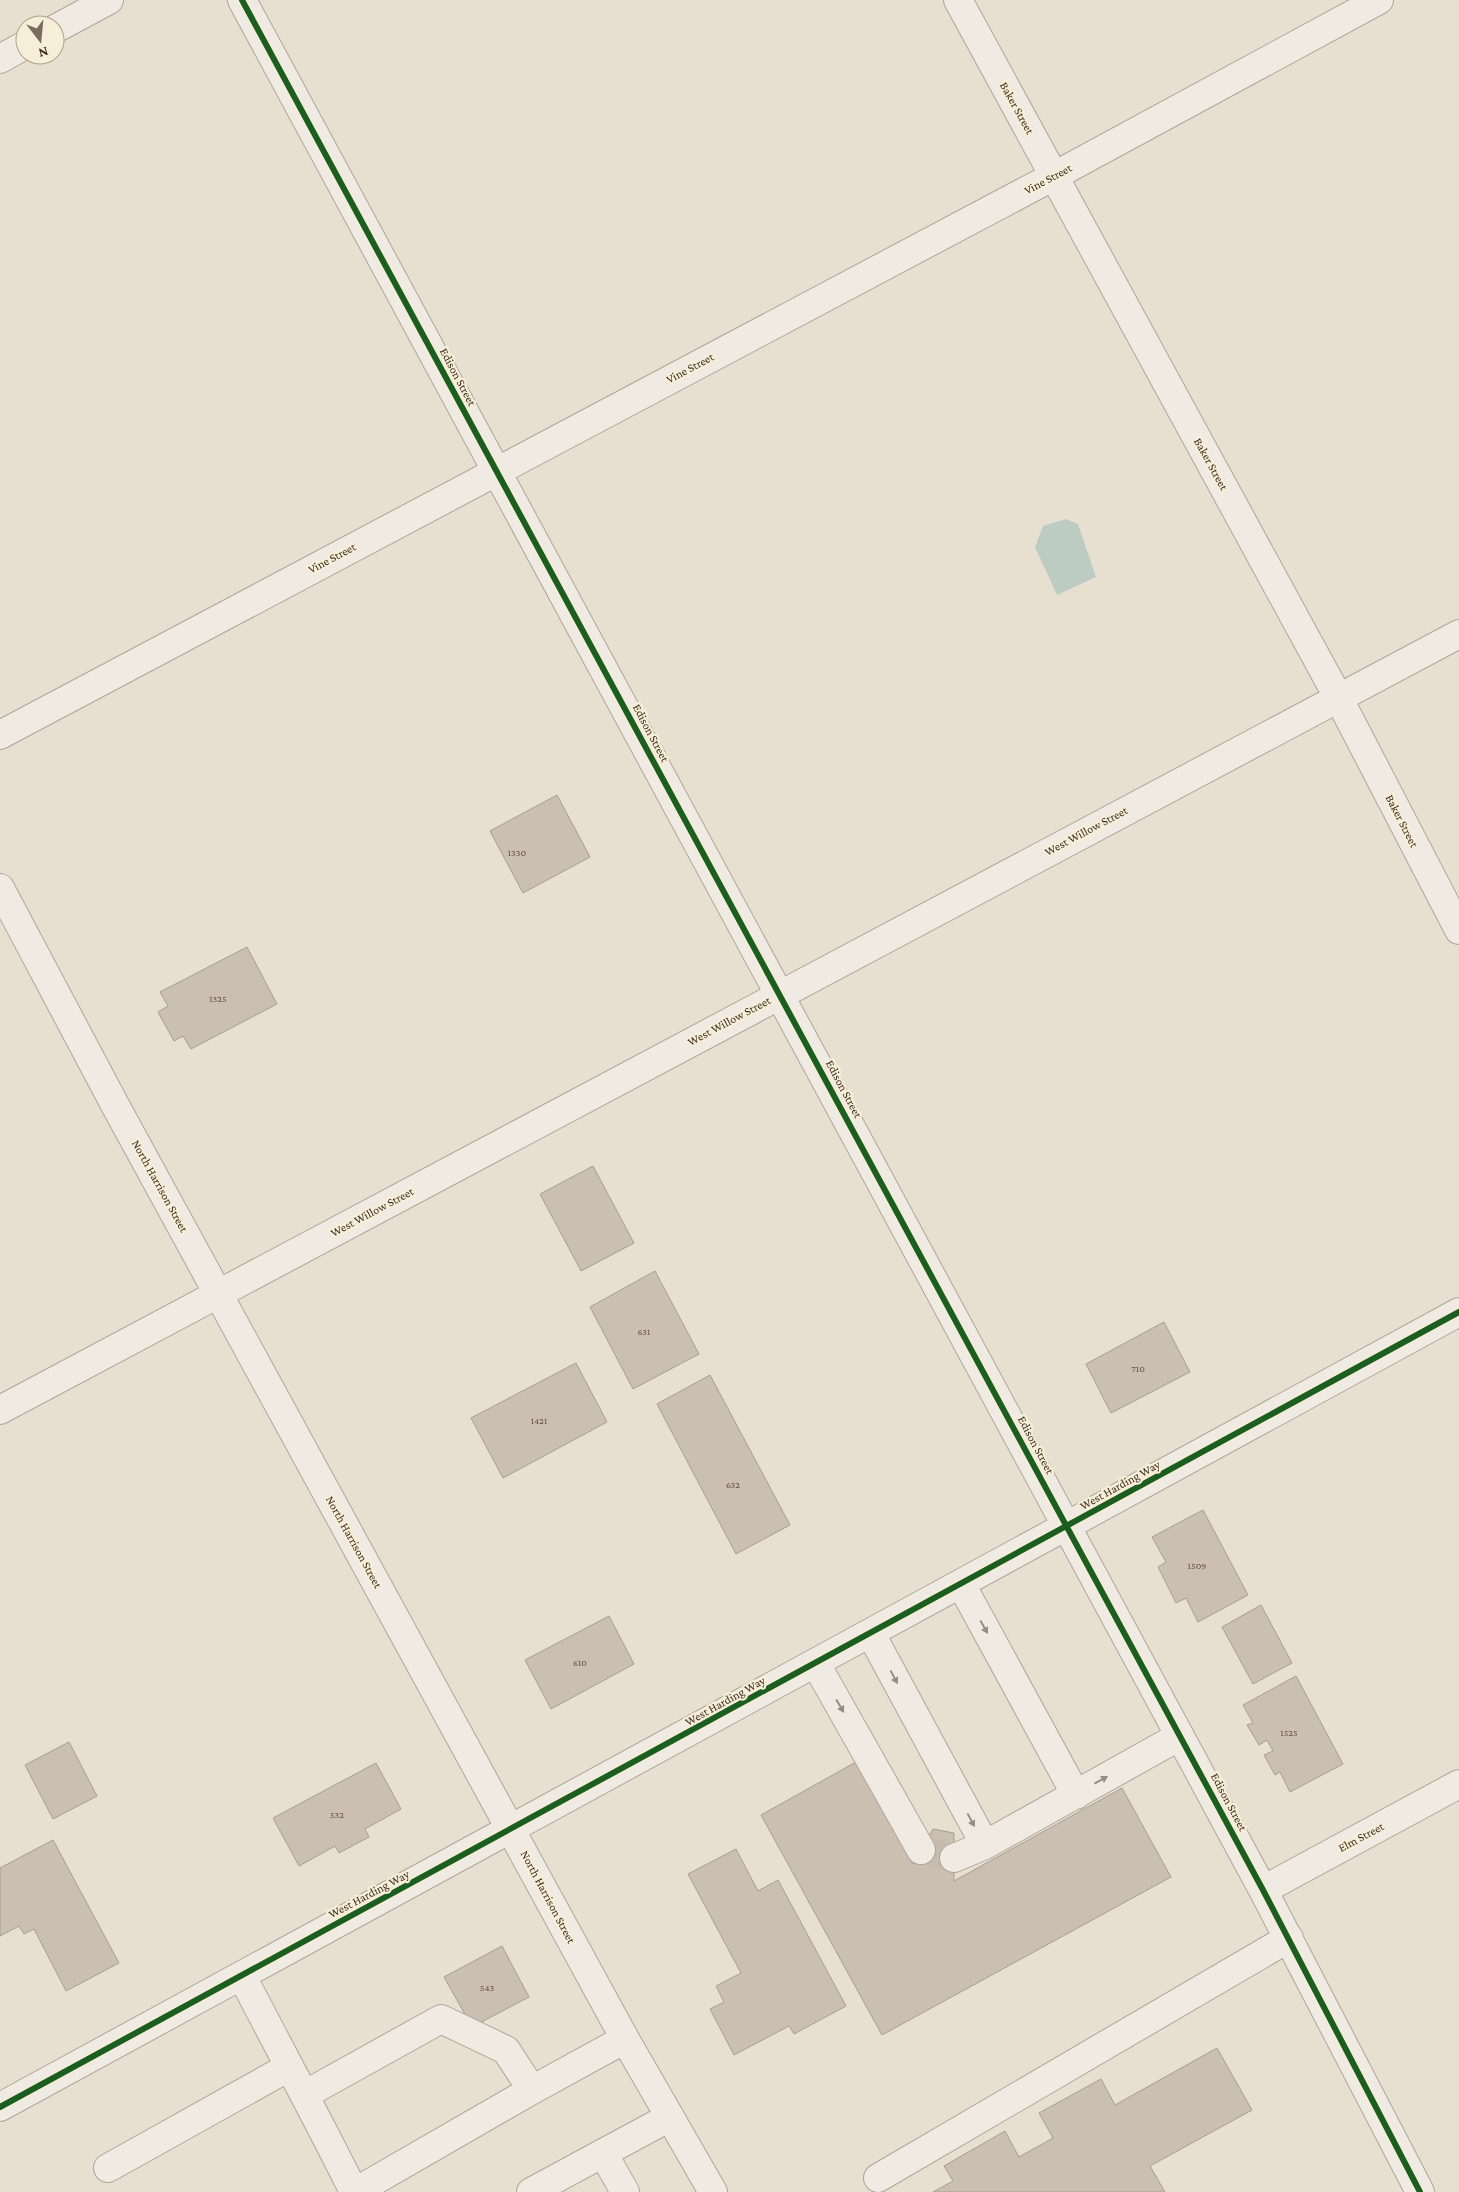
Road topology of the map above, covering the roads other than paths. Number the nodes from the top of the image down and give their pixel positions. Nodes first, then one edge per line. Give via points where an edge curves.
1 (109, 0) edge
2 (242, 0) edge
3 (958, 0) edge
4 (1379, 0) edge
5 (65, 24) edge
6 (15, 50) edge
7 (0, 58) edge
8 (1054, 176) junction
9 (496, 470) junction
10 (1459, 634) edge
11 (1338, 698) junction
12 (0, 735) edge
13 (0, 888) edge
14 (1459, 930) edge
15 (779, 994) junction
16 (218, 1293) junction
17 (1459, 1312) edge
18 (0, 1410) edge
19 (1067, 1526) junction
20 (961, 1584) junction
21 (871, 1634) junction
22 (816, 1664) junction
23 (1180, 1736) junction
24 (1459, 1784) edge
25 (1076, 1794) junction
26 (512, 1830) junction
27 (985, 1845) junction
28 (921, 1850) dead end
29 (954, 1858) tunnel mouth
30 (1263, 1890) junction
31 (1288, 1938) junction
32 (242, 1976) junction
33 (625, 2039) junction
34 (289, 2067) junction
35 (532, 2090) junction
36 (306, 2094) junction
37 (0, 2107) edge
38 (670, 2117) junction
39 (603, 2153) junction
40 (108, 2168) dead end
41 (878, 2178) dead end
42 (355, 2192) edge
43 (531, 2192) edge
44 (625, 2192) edge
45 (713, 2192) edge
46 (1420, 2192) edge

1 - 5 street
2 - 9 street, Edison Street
3 - 8 street, Baker Street
4 - 8 street, Vine Street
6 - 7 street
8 - 9 street, Vine Street
8 - 11 street, Baker Street
9 - 12 street, Vine Street
9 - 15 street, Edison Street
10 - 11 street, West Willow Street
11 - 14 street, Baker Street
11 - 15 street, West Willow Street
13 - 16 street, North Harrison Street
15 - 16 street, West Willow Street
15 - 19 street, Edison Street
16 - 18 street, West Willow Street
16 - 26 street, North Harrison Street
17 - 19 street, West Harding Way
19 - 20 street, West Harding Way
19 - 23 street, Edison Street
20 - 21 street, West Harding Way
20 -> 25 street
21 - 22 street, West Harding Way
21 -> 27 street
22 - 26 street, West Harding Way
22 -> 28 street
25 -> 23 street
23 - 30 street, Edison Street
24 - 30 street, Elm Street
25 - 27 street
26 - 32 street, West Harding Way
26 - 33 street, North Harrison Street
27 - 29 street
30 - 31 street, Edison Street
31 - 41 street
31 - 46 street, Edison Street
32 - 34 street
32 - 37 street, West Harding Way
33 - 35 street
33 - 38 street, North Harrison Street
34 - 36 street
34 - 40 street
35 - 36 street via 506,2050 441,2019
35 - 42 street
36 - 42 street
38 - 39 street
38 - 45 street, North Harrison Street
39 - 43 street
39 - 44 street

